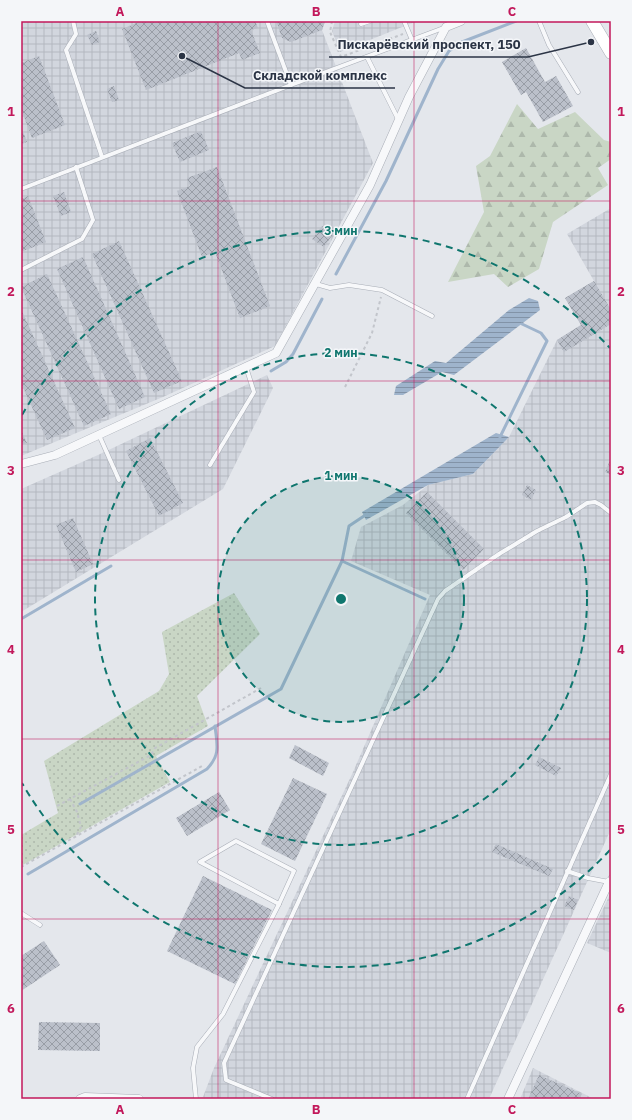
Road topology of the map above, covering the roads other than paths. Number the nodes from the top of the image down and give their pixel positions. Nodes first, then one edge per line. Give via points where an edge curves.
1 (73, 21) edge
2 (267, 21) edge
3 (370, 21) edge
4 (404, 21) edge
5 (461, 21) edge
6 (539, 21) edge
7 (592, 21) edge
8 (361, 24) dead end
9 (446, 27) junction
10 (412, 40) junction
11 (611, 54) edge
12 (367, 57) junction
13 (291, 85) junction
14 (578, 92) dead end
15 (398, 121) junction
16 (102, 157) junction
17 (76, 167) junction
18 (21, 189) edge
19 (21, 270) edge
20 (316, 284) junction
21 (432, 316) dead end
22 (246, 367) junction
23 (99, 434) junction
24 (21, 464) edge
25 (210, 465) dead end
26 (120, 480) dead end
27 (611, 513) edge
28 (611, 774) edge
29 (567, 871) junction
30 (610, 881) edge
31 (278, 904) junction
32 (21, 914) edge
33 (40, 924) dead end
34 (80, 1099) edge
35 (139, 1099) edge
36 (196, 1099) edge
37 (272, 1099) edge
38 (467, 1099) edge
39 (508, 1099) edge

1 - 16 lane via 76,34 66,50
2 - 13 lane
3 - 8 lane
4 - 10 lane
5 - 9 street
6 - 14 lane via 549,45
7 - 11 main road
9 - 10 lane
9 - 15 street
10 - 12 lane
12 - 13 lane
12 - 15 lane
13 - 16 lane
15 - 20 street via 370,185
16 - 17 lane
17 - 18 lane
17 - 19 lane via 93,220 82,239
20 - 21 lane via 330,288 349,285 382,290
20 - 22 street via 276,353
22 - 23 street
22 - 25 lane via 254,392
23 - 24 street via 55,454
23 - 26 lane
27 - 37 lane via 595,502 587,503 499,554 438,598 224,1063 226,1080
28 - 29 lane
29 - 30 lane via 588,878
29 - 38 lane
30 - 39 street
31 - 31 lane via 252,890 200,862 236,841 294,871
31 - 36 lane via 223,1014 197,1047 193,1068
32 - 33 lane
34 - 35 street

